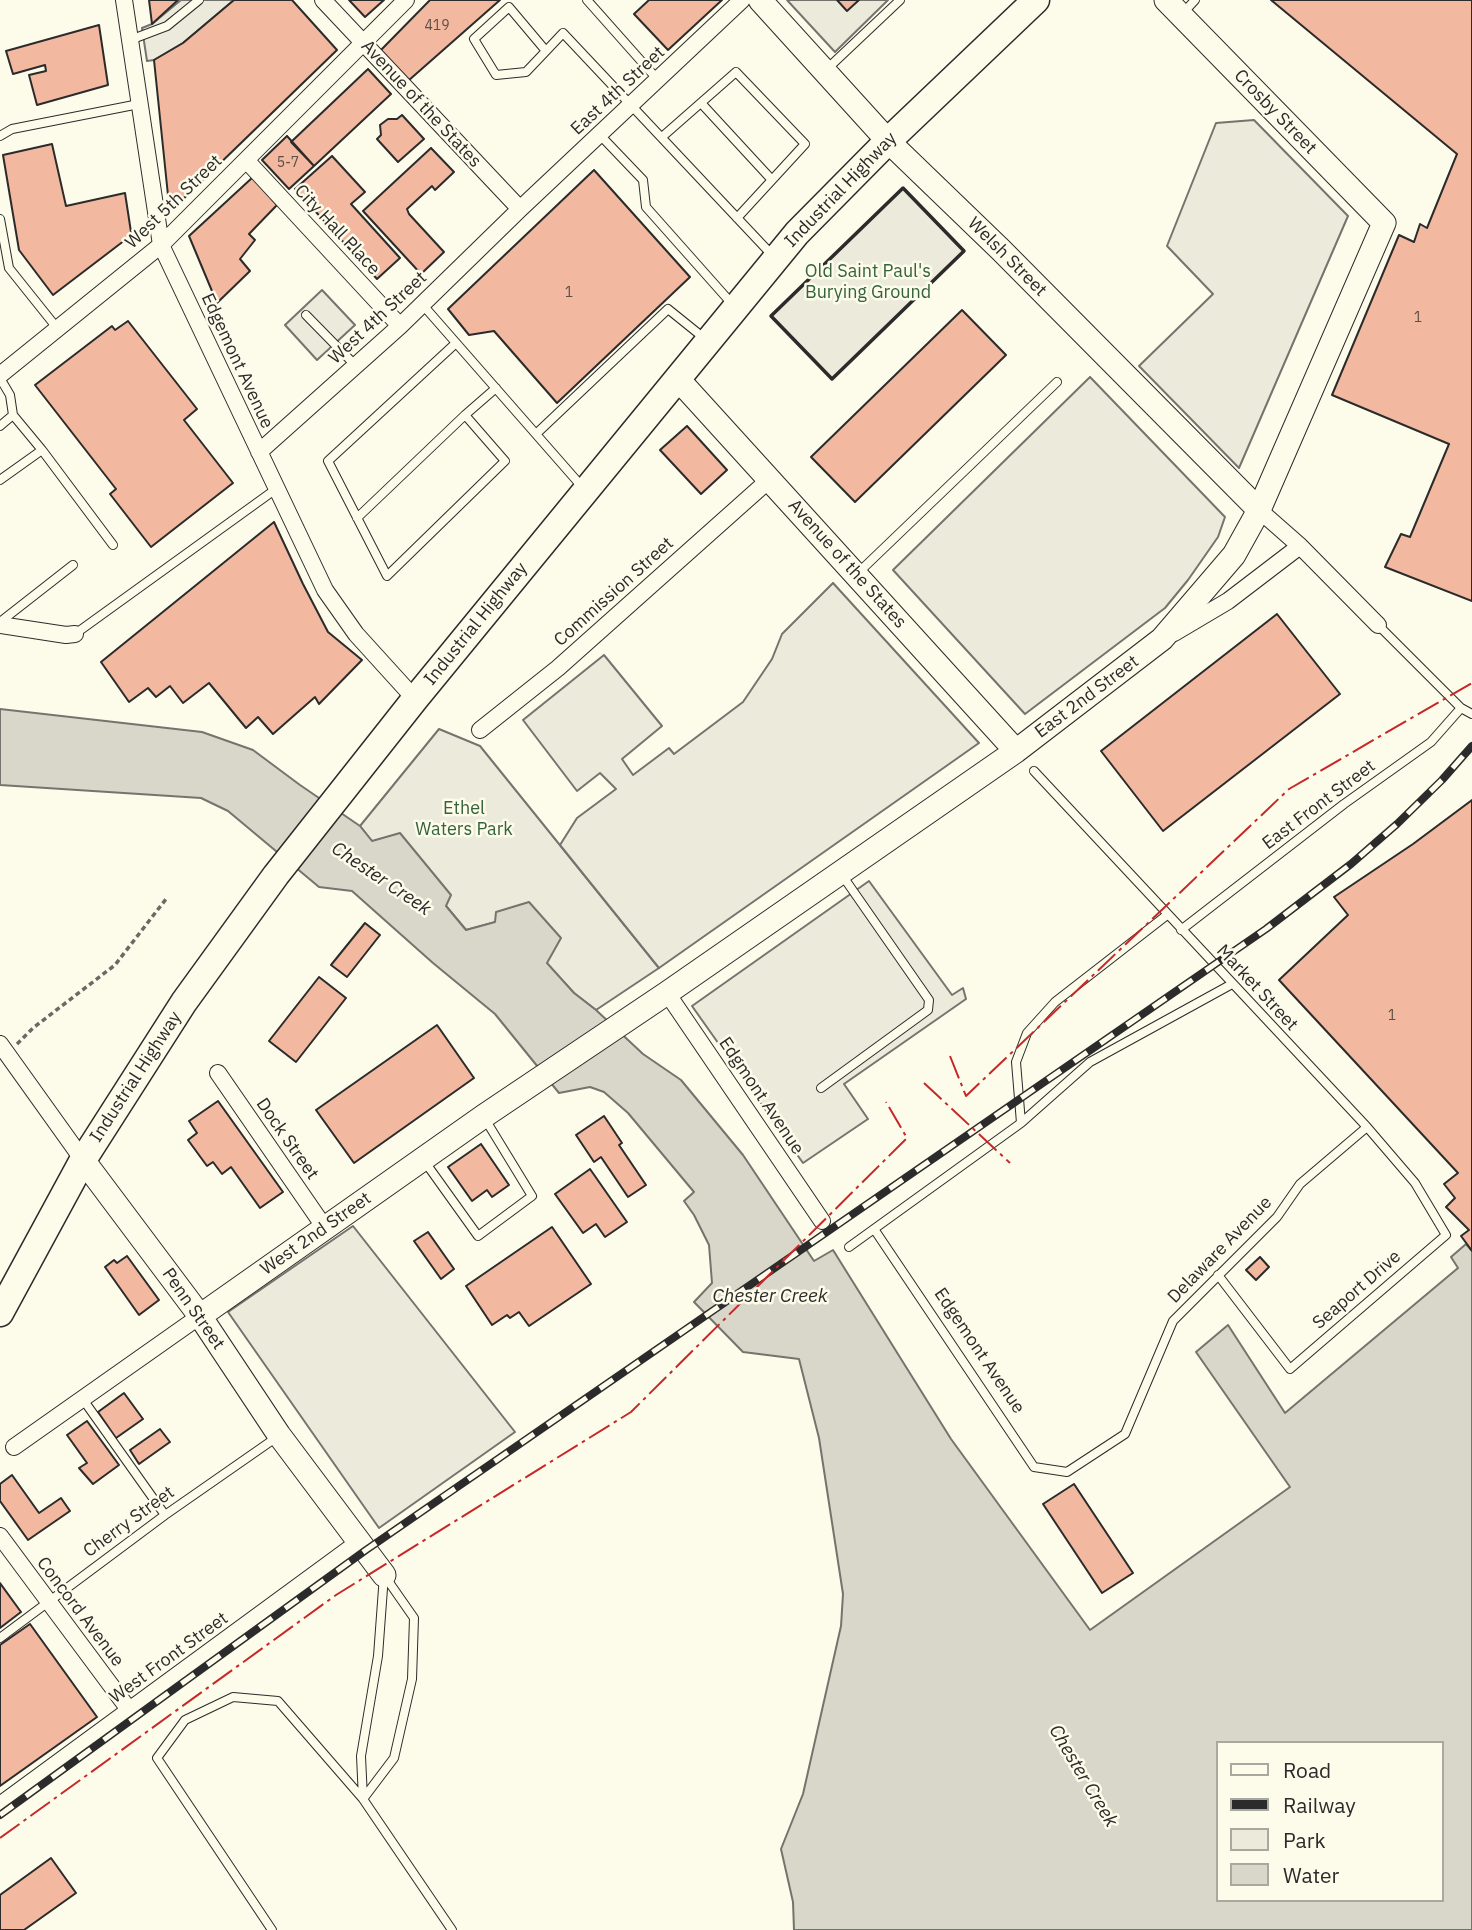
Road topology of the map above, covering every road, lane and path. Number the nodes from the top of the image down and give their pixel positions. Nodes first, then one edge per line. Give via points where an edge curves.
1 (199, 0) edge
2 (323, 0) edge
3 (406, 0) edge
4 (587, 0) edge
5 (742, 0) edge
6 (760, 0) edge
7 (900, 0) edge
8 (1036, 0) edge
9 (122, 3) edge
10 (1180, 5) edge
11 (130, 40) junction
12 (363, 43) junction
13 (546, 51) junction
14 (825, 71) junction
15 (658, 80) junction
16 (701, 103) junction
17 (139, 104) junction
18 (632, 104) junction
19 (599, 134) junction
20 (0, 136) edge
21 (662, 137) junction
22 (888, 141) junction
23 (246, 160) junction
24 (772, 180) junction
25 (520, 209) junction
26 (737, 218) junction
27 (0, 219) edge
28 (1384, 223) joint
29 (161, 245) junction
30 (775, 259) junction
31 (422, 304) junction
32 (735, 307) junction
33 (306, 316) dead end
34 (400, 326) junction
35 (57, 328) junction
36 (708, 341) junction
37 (456, 343) junction
38 (356, 366) junction
39 (0, 377) edge
40 (677, 378) junction
41 (1057, 382) dead end
42 (496, 388) junction
43 (13, 415) junction
44 (464, 415) junction
45 (0, 426) edge
46 (536, 434) junction
47 (42, 450) junction
48 (259, 452) junction
49 (769, 479) junction
50 (0, 480) edge
51 (276, 489) junction
52 (586, 490) junction
53 (1259, 510) junction
54 (358, 518) junction
55 (113, 545) dead end
56 (1300, 546) junction
57 (73, 565) dead end
58 (856, 575) junction
59 (0, 623) edge
60 (1378, 625) joint
61 (75, 634) joint
62 (1162, 639) junction
63 (415, 699) junction
64 (1461, 708) junction
65 (1472, 714) edge
66 (480, 730) dead end
67 (1016, 751) junction
68 (1034, 771) dead end
69 (841, 872) junction
70 (166, 899) dead end
71 (1167, 915) junction
72 (1181, 930) junction
73 (1232, 984) junction
74 (667, 993) junction
75 (620, 1024) joint
76 (3, 1052) edge
77 (218, 1073) dead end
78 (821, 1087) dead end
79 (484, 1116) junction
80 (1021, 1123) junction
81 (1367, 1127) junction
82 (423, 1159) junction
83 (83, 1160) junction
84 (822, 1220) dead end
85 (325, 1228) junction
86 (874, 1229) junction
87 (1446, 1235) joint
88 (849, 1247) dead end
89 (1218, 1275) junction
90 (0, 1313) edge
91 (200, 1316) junction
92 (82, 1398) junction
93 (279, 1435) junction
94 (14, 1447) dead end
95 (1067, 1472) joint
96 (165, 1515) junction
97 (0, 1536) edge
98 (360, 1541) junction
99 (384, 1575) junction
100 (48, 1602) junction
101 (0, 1638) edge
102 (130, 1711) junction
103 (363, 1799) junction
104 (0, 1805) edge
105 (272, 1930) edge
106 (452, 1930) edge

1 - 11 lane via 167,26
2 - 12 street, Avenue of the States
3 - 12 street, West 5th Street
4 - 15 lane
5 - 15 street, East 4th Street
6 - 14 street, Welsh Street
7 - 14 lane
8 - 22 main road, Industrial Highway
9 - 11 street, Edgemont Avenue
10 - 28 street, Crosby Street
11 - 17 street, Edgemont Avenue
12 - 23 street, West 5th Street
12 - 25 street, Avenue of the States
13 - 13 lane via 509,7 474,39 496,75 526,72
13 - 18 lane via 563,33
14 - 22 street, Welsh Street
15 - 18 street, East 4th Street
16 - 21 lane
16 - 24 lane
16 - 24 lane via 736,72 805,144
17 - 20 lane via 12,129
17 - 29 street, Edgemont Avenue
18 - 19 street, East 4th Street
18 - 21 lane
19 - 25 street, East 4th Street
19 - 32 lane via 643,180 646,207
21 - 26 lane
22 - 30 main road, Industrial Highway
22 - 53 street, Welsh Street
23 - 29 street, West 5th Street
23 - 34 street, City Hall Place
24 - 26 lane
25 - 31 street, West 4th Street
26 - 30 lane
27 - 35 lane via 9,268
28 - 53 street, East 2nd Street
29 - 35 street, West 5th Street
29 - 48 street, Edgemont Avenue
30 - 32 main road, Industrial Highway
31 - 34 street, West 4th Street
31 - 37 lane
32 - 36 main road, Industrial Highway
33 - 38 lane
34 - 38 street, West 4th Street
35 - 39 street, West 5th Street
36 - 40 main road, Industrial Highway
36 - 46 lane via 668,309
37 - 42 lane
37 - 54 lane via 328,461
38 - 48 street, West 4th Street
39 - 43 lane via 10,395
40 - 49 street, Avenue of the States
40 - 52 main road, Industrial Highway
41 - 58 lane
42 - 44 lane
42 - 46 lane
43 - 45 lane
43 - 47 lane
44 - 54 lane
44 - 54 lane via 505,461 387,576
46 - 52 lane
47 - 50 lane
47 - 55 lane
48 - 51 street, Edgemont Avenue
49 - 58 street, Avenue of the States
49 - 66 street, Commission Street via 558,668
51 - 61 lane
51 - 63 street, Edgemont Avenue via 326,590 356,634
52 - 63 main road, Industrial Highway
53 - 56 street
53 - 62 street, East 2nd Street via 1234,555
56 - 60 street
56 - 62 street via 1228,601
57 - 59 lane
58 - 67 street, Avenue of the States
59 - 61 street
60 - 64 lane
62 - 67 street, East 2nd Street
63 - 83 main road, Industrial Highway via 276,875 184,1002
64 - 65 lane
64 - 72 lane, East Front Street via 1431,742
67 - 69 street, East 2nd Street
68 - 71 lane, Market Street
69 - 74 street, East 2nd Street
69 - 78 lane via 929,1000 928,1010
70 - 76 path via 116,965
71 - 72 lane, Market Street
71 - 80 lane via 1055,1002 1027,1033 1016,1062
72 - 73 lane, Market Street
73 - 80 lane via 1090,1062
73 - 81 lane, Market Street
74 - 75 street, East 2nd Street
74 - 84 street, Edgmont Avenue
75 - 79 street, West 2nd Street
76 - 83 street, Penn Street
77 - 85 street, Dock Street
79 - 82 street, West 2nd Street
79 - 82 lane via 532,1196 478,1236
80 - 86 lane
81 - 87 lane, Market Street via 1415,1183
81 - 89 lane, Delaware Avenue via 1300,1184 1277,1217
82 - 85 street, West 2nd Street
83 - 90 main road, Industrial Highway
83 - 91 street, Penn Street
85 - 91 street, West 2nd Street
86 - 88 lane
86 - 95 lane, Edgemont Avenue via 1034,1467
87 - 89 lane, Seaport Drive via 1290,1369
89 - 95 lane, Delaware Avenue via 1173,1321 1125,1434
91 - 92 street, West 2nd Street
91 - 93 street, Penn Street
92 - 94 street, West 2nd Street
92 - 96 lane
93 - 96 lane, Cherry Street
93 - 98 street, Penn Street
96 - 100 lane, Cherry Street
97 - 100 street, Concord Avenue
98 - 99 street, Penn Street
98 - 102 street, West Front Street
99 - 103 lane via 378,1656 361,1756
99 - 103 lane via 414,1618 412,1679 394,1758
100 - 101 lane, Cherry Street
100 - 102 street, Concord Avenue
102 - 104 street, West Front Street
103 - 105 lane via 278,1701 233,1697 185,1720 157,1758
103 - 106 lane

